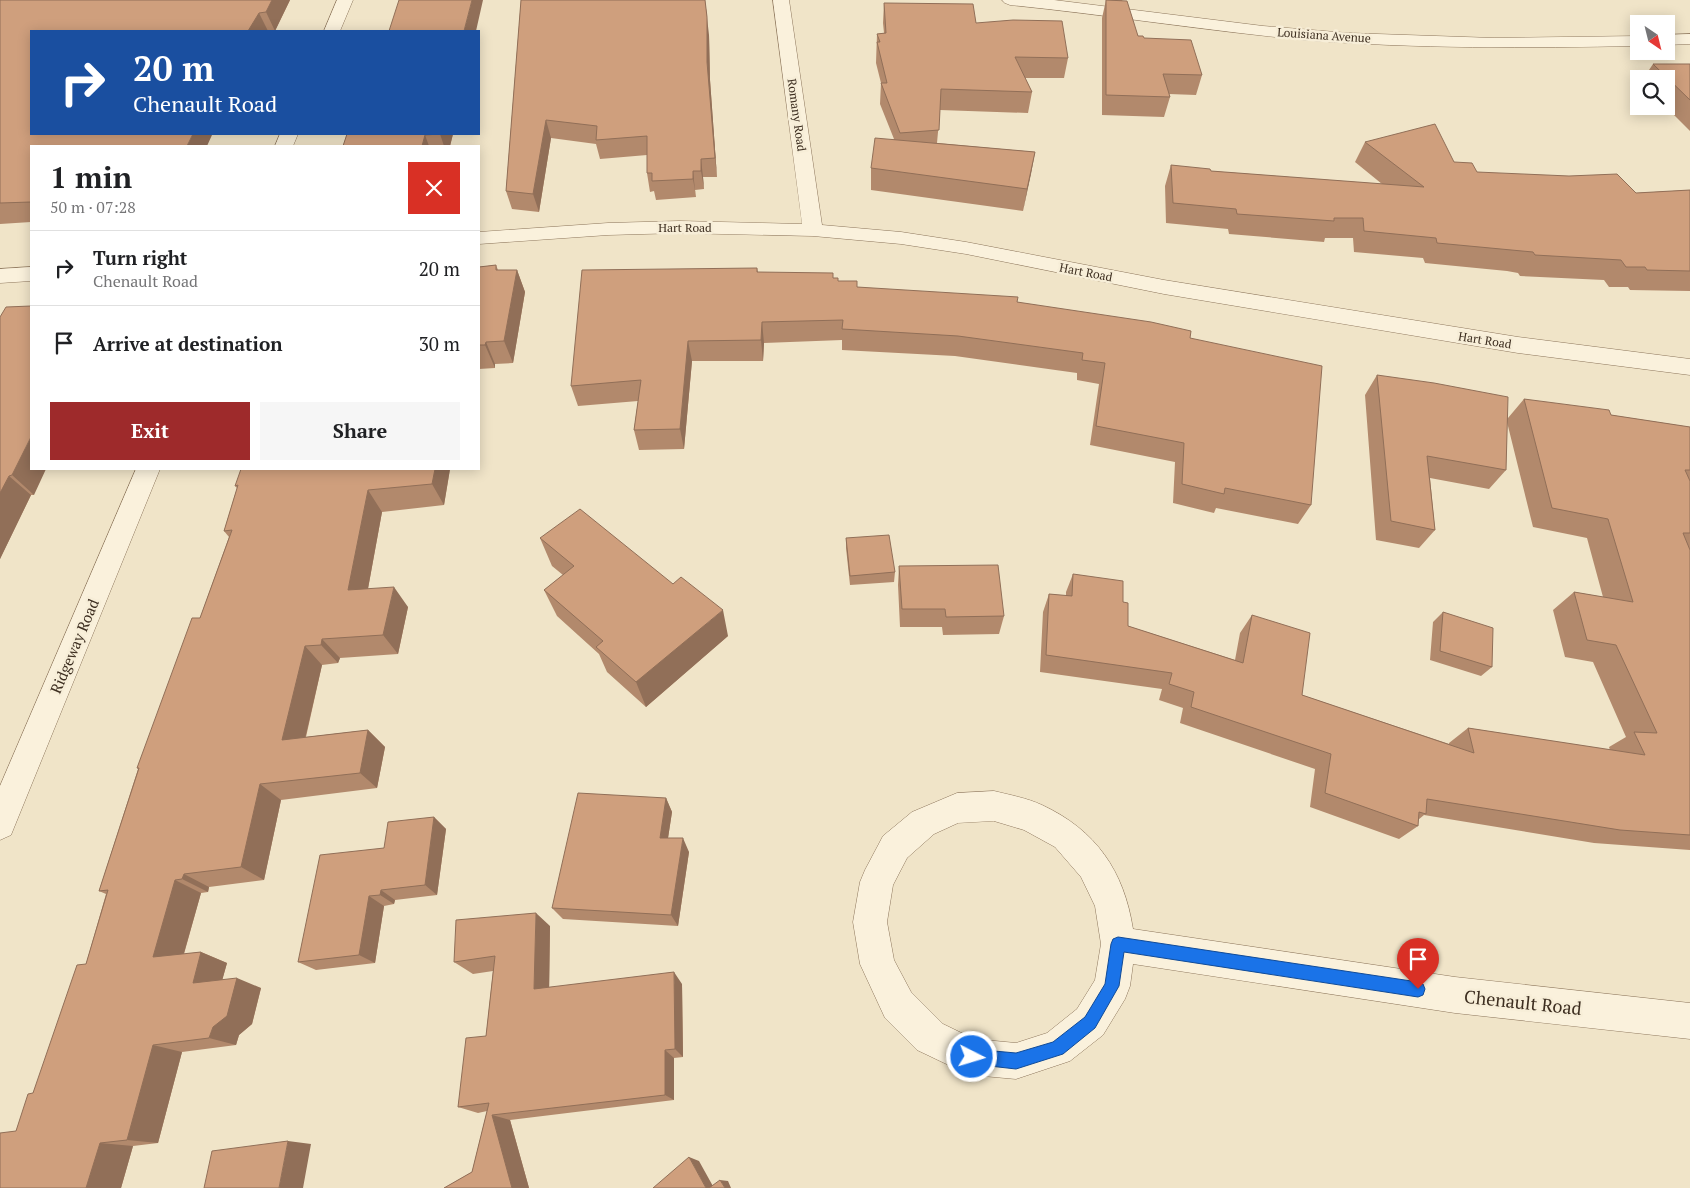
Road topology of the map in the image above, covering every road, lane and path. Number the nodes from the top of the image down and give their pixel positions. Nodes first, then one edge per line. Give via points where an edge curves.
1 (345, 0) edge
2 (781, 0) edge
3 (1010, 0) edge
4 (332, 30) edge
5 (1690, 39) edge
6 (1675, 40) edge
7 (1630, 41) edge
8 (813, 230) junction
9 (480, 238) edge
10 (30, 274) edge
11 (0, 276) edge
12 (1690, 367) edge
13 (148, 470) edge
14 (0, 824) edge
15 (1118, 944) junction
16 (1690, 1021) edge

1 - 4 street
2 - 8 street, Romany Road
3 - 7 street, Louisiana Avenue via 1348,38 1452,42
5 - 6 street
8 - 9 street, Hart Road via 679,226
8 - 12 street, Hart Road via 966,248 1164,287 1518,345
10 - 11 street
13 - 14 street, Ridgeway Road
15 - 15 street via 1112,903 1093,865 1066,836 1031,816 994,806 957,808 923,823 895,848 877,882 870,922 877,964 893,997 930,1037 972,1057 1016,1061 1057,1048 1090,1022 1112,986
15 - 16 street, Chenault Road via 1455,995

